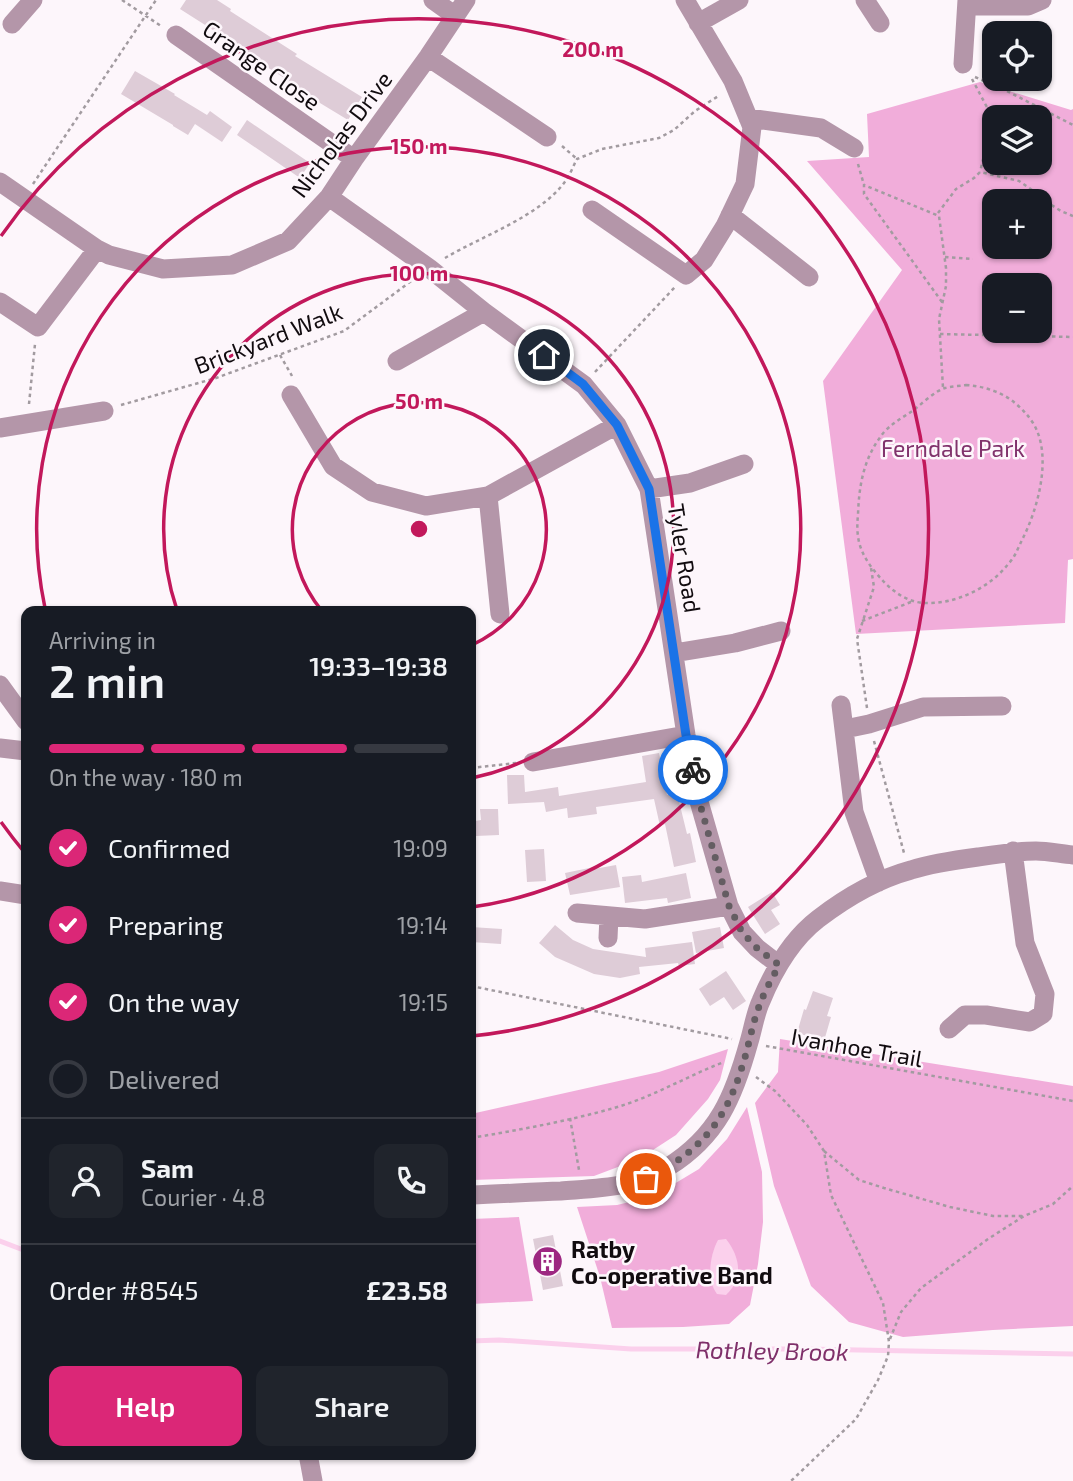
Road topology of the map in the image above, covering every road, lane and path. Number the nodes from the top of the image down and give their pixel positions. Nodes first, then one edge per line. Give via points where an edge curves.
1 (33, 0) edge
2 (122, 0) edge
3 (156, 0) edge
4 (433, 0) edge
5 (685, 0) edge
6 (739, 0) edge
7 (865, 0) edge
8 (1042, 0) edge
9 (967, 3) edge
10 (460, 8) edge
11 (146, 16) junction
12 (698, 23) junction
13 (880, 23) dead end
14 (12, 24) dead end
15 (176, 35) joint
16 (428, 57) junction
17 (963, 64) dead end
18 (735, 86) junction
19 (748, 118) junction
20 (1073, 125) edge
21 (547, 137) dead end
22 (854, 148) dead end
23 (354, 159) junction
24 (981, 172) junction
25 (0, 182) edge
26 (329, 197) junction
27 (24, 199) junction
28 (592, 210) dead end
29 (937, 214) junction
30 (730, 215) junction
31 (1073, 216) edge
32 (97, 249) junction
33 (945, 257) junction
34 (973, 260) dead end
35 (429, 268) junction
36 (686, 275) junction
37 (809, 277) dead end
38 (0, 302) edge
39 (942, 302) junction
40 (484, 312) junction
41 (37, 327) junction
42 (940, 334) junction
43 (1073, 337) edge
44 (280, 355) junction
45 (397, 361) dead end
46 (583, 384) junction
47 (943, 388) junction
48 (291, 395) joint
49 (104, 411) joint
50 (29, 422) junction
51 (617, 425) junction
52 (0, 428) edge
53 (744, 464) dead end
54 (649, 489) junction
55 (488, 496) junction
56 (871, 567) junction
57 (912, 601) junction
58 (500, 614) dead end
59 (862, 621) junction
60 (781, 631) dead end
61 (674, 653) junction
62 (0, 685) edge
63 (841, 705) dead end
64 (1002, 706) dead end
65 (21, 714) edge
66 (869, 724) junction
67 (845, 729) junction
68 (686, 735) junction
69 (0, 748) edge
70 (21, 750) edge
71 (533, 762) joint
72 (476, 768) edge
73 (1013, 851) junction
74 (1073, 855) edge
75 (908, 870) junction
76 (879, 882) junction
77 (0, 891) edge
78 (21, 894) edge
79 (729, 906) junction
80 (577, 913) dead end
81 (609, 916) junction
82 (608, 938) dead end
83 (779, 965) junction
84 (476, 987) edge
85 (948, 1029) dead end
86 (746, 1054) junction
87 (1073, 1101) edge
88 (570, 1118) junction
89 (476, 1137) edge
90 (824, 1152) junction
91 (1073, 1186) edge
92 (582, 1189) junction
93 (476, 1195) edge
94 (1024, 1216) junction
95 (889, 1342) junction
96 (309, 1460) edge
97 (313, 1481) edge
98 (790, 1481) edge

1 - 14 street
2 - 11 path
3 - 11 path
4 - 10 street
5 - 12 street
6 - 12 street
7 - 13 street
8 - 9 street via 1028,6
9 - 17 street
10 - 16 street, Nicholas Drive
11 - 15 path
11 - 27 path
12 - 18 street
15 - 23 street, Grange Close
16 - 21 street
16 - 23 street, Nicholas Drive
18 - 19 street
18 - 35 path, Brickyard Walk via 659,138 577,159 565,182 541,205
19 - 22 street via 821,128
19 - 30 street via 752,127 745,184
20 - 24 path via 969,74 989,111
23 - 26 street, Nicholas Drive
24 - 29 path via 956,189
24 - 31 path via 1019,181
25 - 27 street, Nicholas Drive
26 - 32 street, Nicholas Drive via 288,241 232,265 163,268
26 - 35 street, Tyler Road
27 - 32 street, Nicholas Drive
28 - 36 street
29 - 33 path
29 - 39 path via 864,185 864,194
30 - 36 street via 704,260
30 - 37 street
32 - 41 street
33 - 34 path
33 - 39 path
35 - 40 street, Tyler Road
35 - 44 path, Brickyard Walk via 344,331
36 - 46 path
38 - 41 street
39 - 42 path
40 - 45 street
40 - 46 street, Tyler Road
41 - 50 path
42 - 43 path
42 - 47 path
44 - 48 path via 296,383
44 - 49 path, Brickyard Walk
46 - 51 street, Tyler Road
47 - 56 path via 884,432 866,466 859,489 857,527
47 - 57 path via 979,386 1009,398 1034,424 1043,465 1031,524 999,575 953,600
48 - 55 street via 333,466 372,492 426,506
49 - 50 street
50 - 52 street
51 - 54 street, Tyler Road
51 - 55 street
53 - 54 street via 690,483
54 - 61 street, Tyler Road
55 - 58 street
56 - 57 path
56 - 59 path via 874,587
57 - 59 path
59 - 66 path via 857,639
60 - 61 street
61 - 68 street, Tyler Road
62 - 65 street
63 - 67 street
64 - 66 street via 923,707
66 - 67 street
66 - 75 path
67 - 76 street via 854,812
68 - 71 street
68 - 79 street, Tyler Road
69 - 70 street
71 - 72 path
73 - 74 street
73 - 75 street
73 - 85 street via 1025,943 1045,994 1044,1014 1030,1022 965,1016
75 - 76 street
76 - 83 street via 816,920
77 - 78 street
79 - 81 street via 645,919
79 - 83 street, Tyler Road via 742,932
80 - 81 street
81 - 82 street
83 - 86 street via 760,1003
84 - 86 path, Ivanhoe Trail
86 - 87 path, Ivanhoe Trail
86 - 88 path via 626,1104
86 - 90 path via 807,1125
86 - 92 street via 725,1109 691,1152 646,1179
88 - 89 path
88 - 92 path
90 - 94 path via 859,1180 950,1208
90 - 95 path via 831,1195 883,1303
91 - 94 path via 1053,1204
92 - 93 street
94 - 95 path via 921,1288 901,1312
95 - 98 path via 878,1380 856,1419
96 - 97 street

